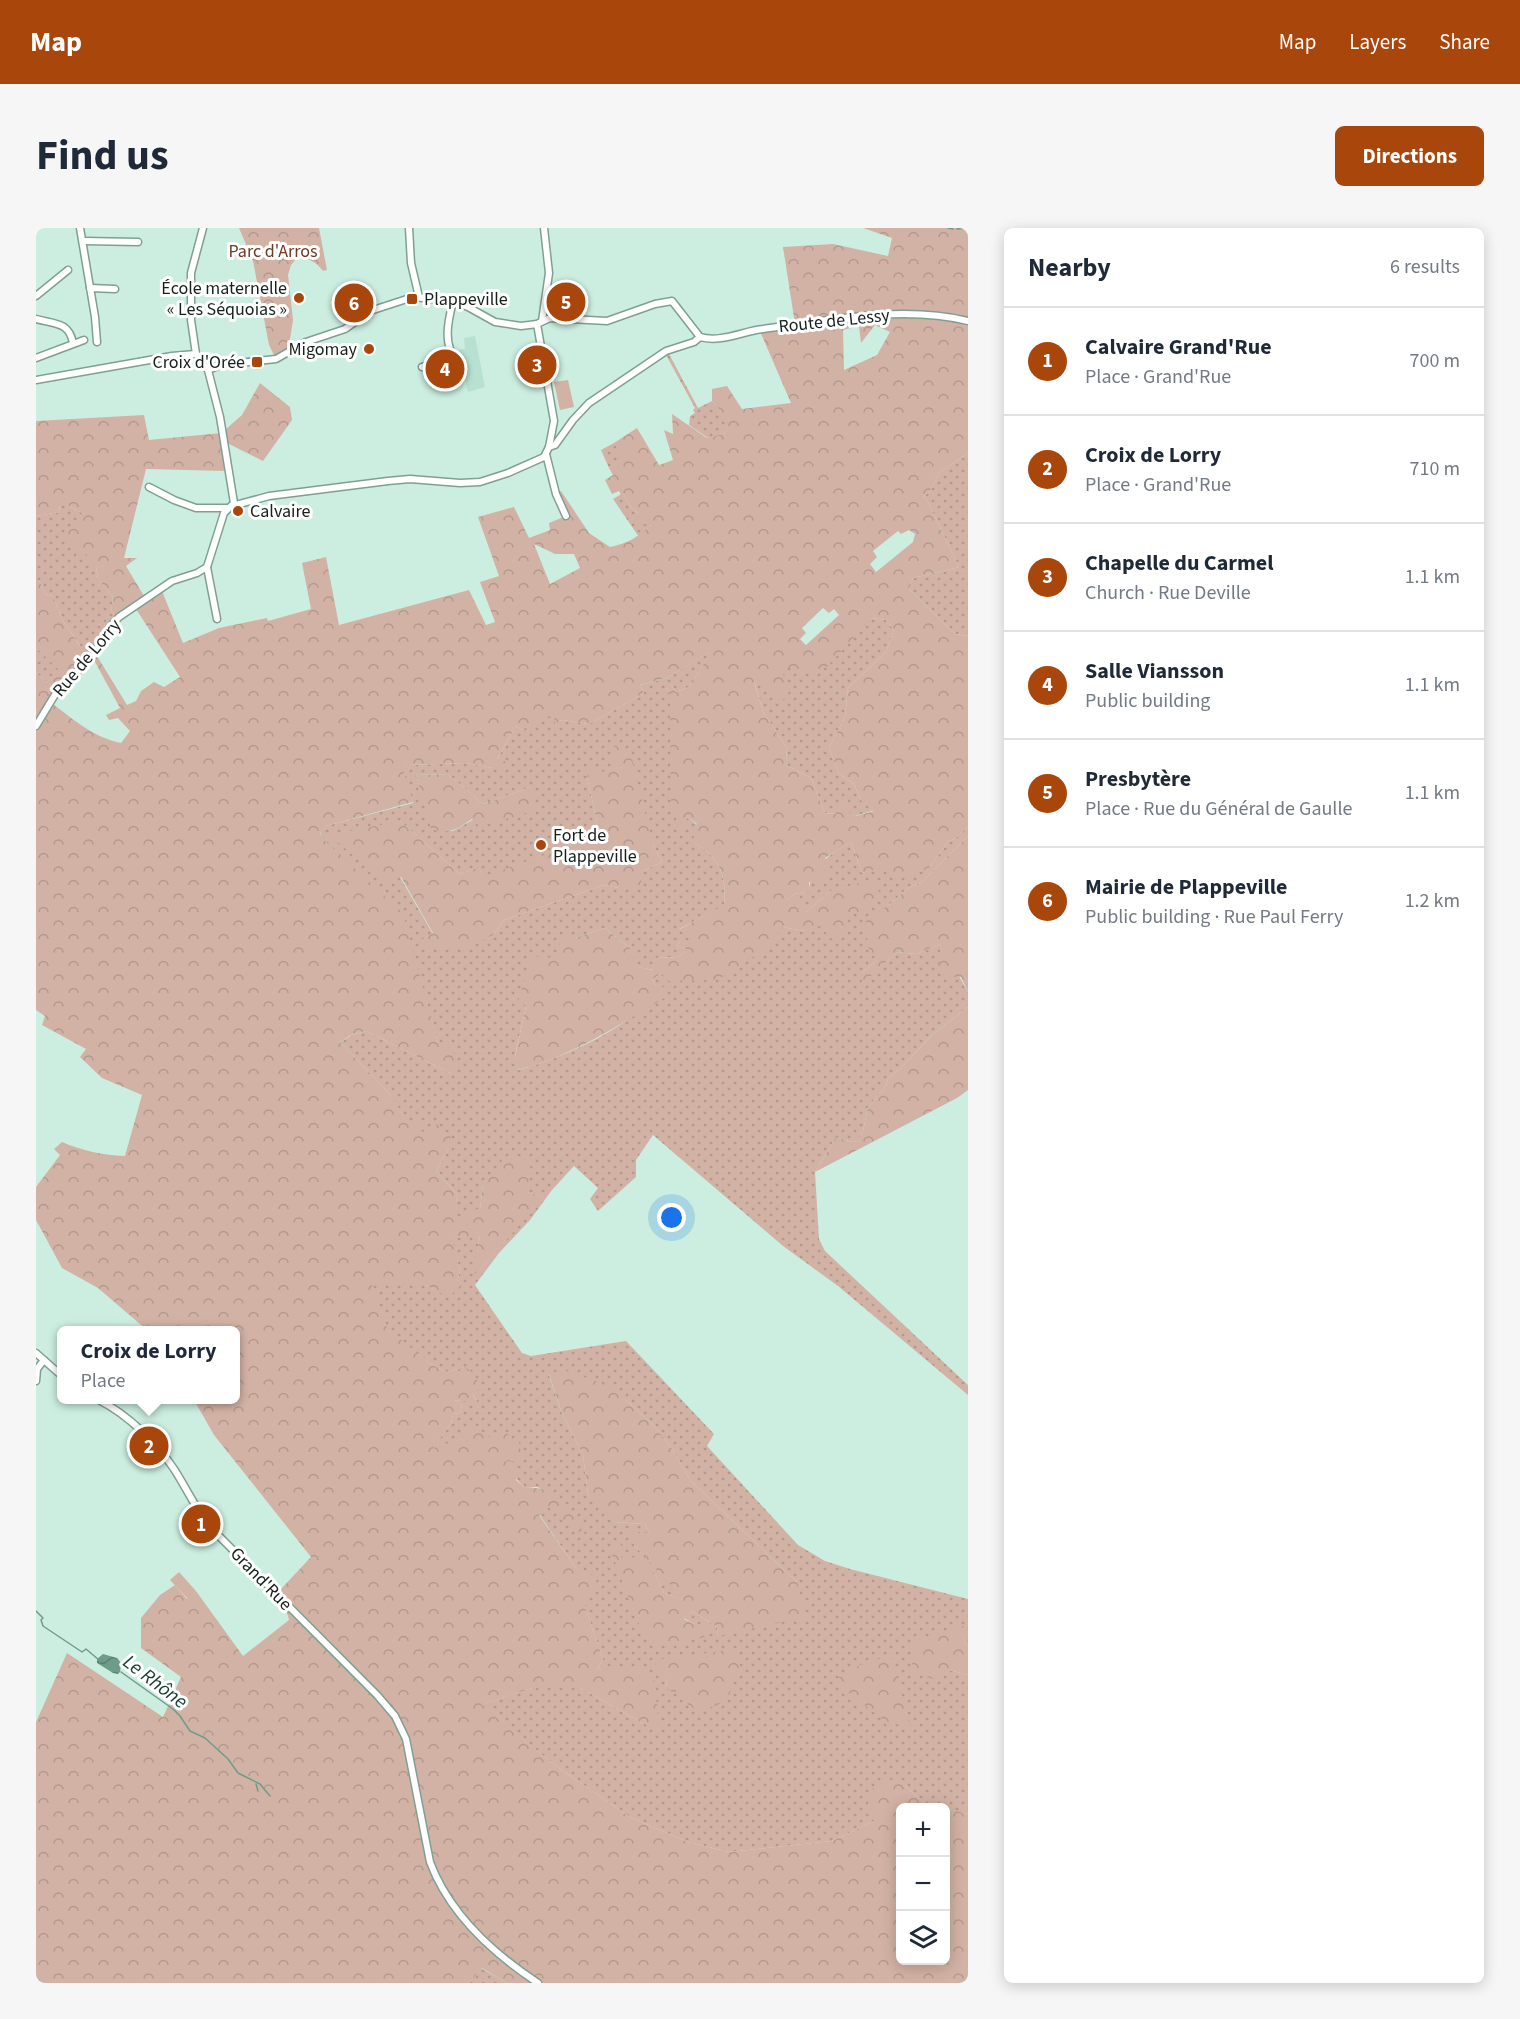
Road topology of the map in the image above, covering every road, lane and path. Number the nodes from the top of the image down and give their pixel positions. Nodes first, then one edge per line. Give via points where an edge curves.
1 (80, 228) edge
2 (203, 228) edge
3 (409, 228) edge
4 (544, 228) edge
5 (84, 241) junction
6 (138, 242) dead end
7 (68, 270) dead end
8 (90, 288) junction
9 (115, 289) dead end
10 (36, 296) edge
11 (419, 297) junction
12 (453, 301) junction
13 (36, 320) edge
14 (968, 321) edge
15 (540, 323) junction
16 (700, 337) junction
17 (84, 340) dead end
18 (97, 342) dead end
19 (73, 343) junction
20 (199, 357) junction
21 (36, 358) edge
22 (422, 367) dead end
23 (208, 370) junction
24 (36, 380) edge
25 (548, 451) junction
26 (149, 487) dead end
27 (230, 507) junction
28 (566, 516) dead end
29 (207, 567) junction
30 (218, 619) dead end
31 (36, 726) edge
32 (36, 1353) edge
33 (44, 1360) junction
34 (57, 1372) edge
35 (36, 1381) edge
36 (106, 1404) edge
37 (538, 1983) edge

1 - 5 street
2 - 20 street via 190,286 190,313
3 - 11 street via 411,263
4 - 15 street via 549,273
5 - 6 street
5 - 8 street
7 - 10 street
8 - 9 street
8 - 18 street
11 - 12 street
11 - 23 street via 370,311 345,329 306,342 276,359 219,365
12 - 15 street via 495,322 521,326
12 - 22 street via 447,340 456,359
13 - 19 street via 67,328
14 - 16 street, Route de Lessy via 936,315 879,315
15 - 16 street via 550,318 607,321 672,302
15 - 25 street via 555,421
16 - 25 street via 666,351 599,396
17 - 19 street
19 - 21 street
20 - 23 street
20 - 24 street via 172,356
23 - 27 street via 235,498
25 - 27 street via 542,458 480,482 395,480 269,496
25 - 28 street via 556,494
26 - 27 street via 196,508
27 - 29 street via 221,520
29 - 30 street
29 - 31 street, Rue de Lorry via 172,581 119,617 94,655 56,693
32 - 33 street
33 - 34 street
33 - 35 street
36 - 37 street, Grand'Rue via 160,1451 211,1528 386,1704 401,1727 430,1862 439,1883 479,1935

